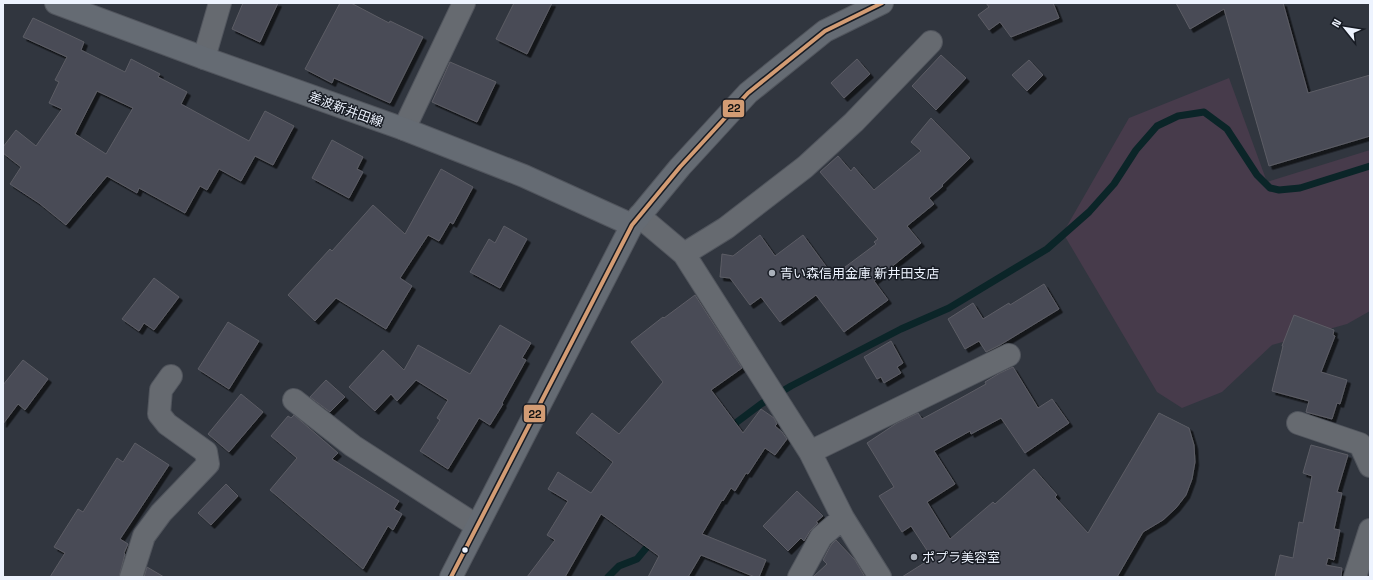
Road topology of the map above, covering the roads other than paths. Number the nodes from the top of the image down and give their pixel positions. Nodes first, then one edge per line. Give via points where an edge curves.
1 (56, 3) edge
2 (220, 3) edge
3 (464, 3) edge
4 (882, 3) edge
5 (931, 42) dead end
6 (204, 58) junction
7 (404, 129) junction
8 (635, 221) junction
9 (684, 254) junction
10 (1009, 355) dead end
11 (171, 376) dead end
12 (294, 400) dead end
13 (1298, 423) dead end
14 (810, 452) junction
15 (1370, 466) edge
16 (843, 518) junction
17 (477, 526) junction
18 (1370, 530) edge
19 (131, 577) edge
20 (451, 577) edge
21 (799, 577) edge
22 (880, 577) edge
23 (1355, 577) edge

1 - 6 main road, 差波新井田線
2 - 6 street
3 - 7 street
4 - 8 main road via 824,31 748,93 680,167
5 - 9 street via 854,122 805,167 726,228
6 - 7 main road, 差波新井田線
7 - 8 main road, 差波新井田線
8 - 9 street
8 - 17 main road
9 - 14 street
10 - 14 street
11 - 19 street via 161,390 159,414 167,424 206,452 208,464 161,513 144,536
12 - 17 street via 353,446
13 - 15 street via 1360,444
14 - 16 street
16 - 21 street via 821,537
16 - 22 street
17 - 20 main road
18 - 23 street

